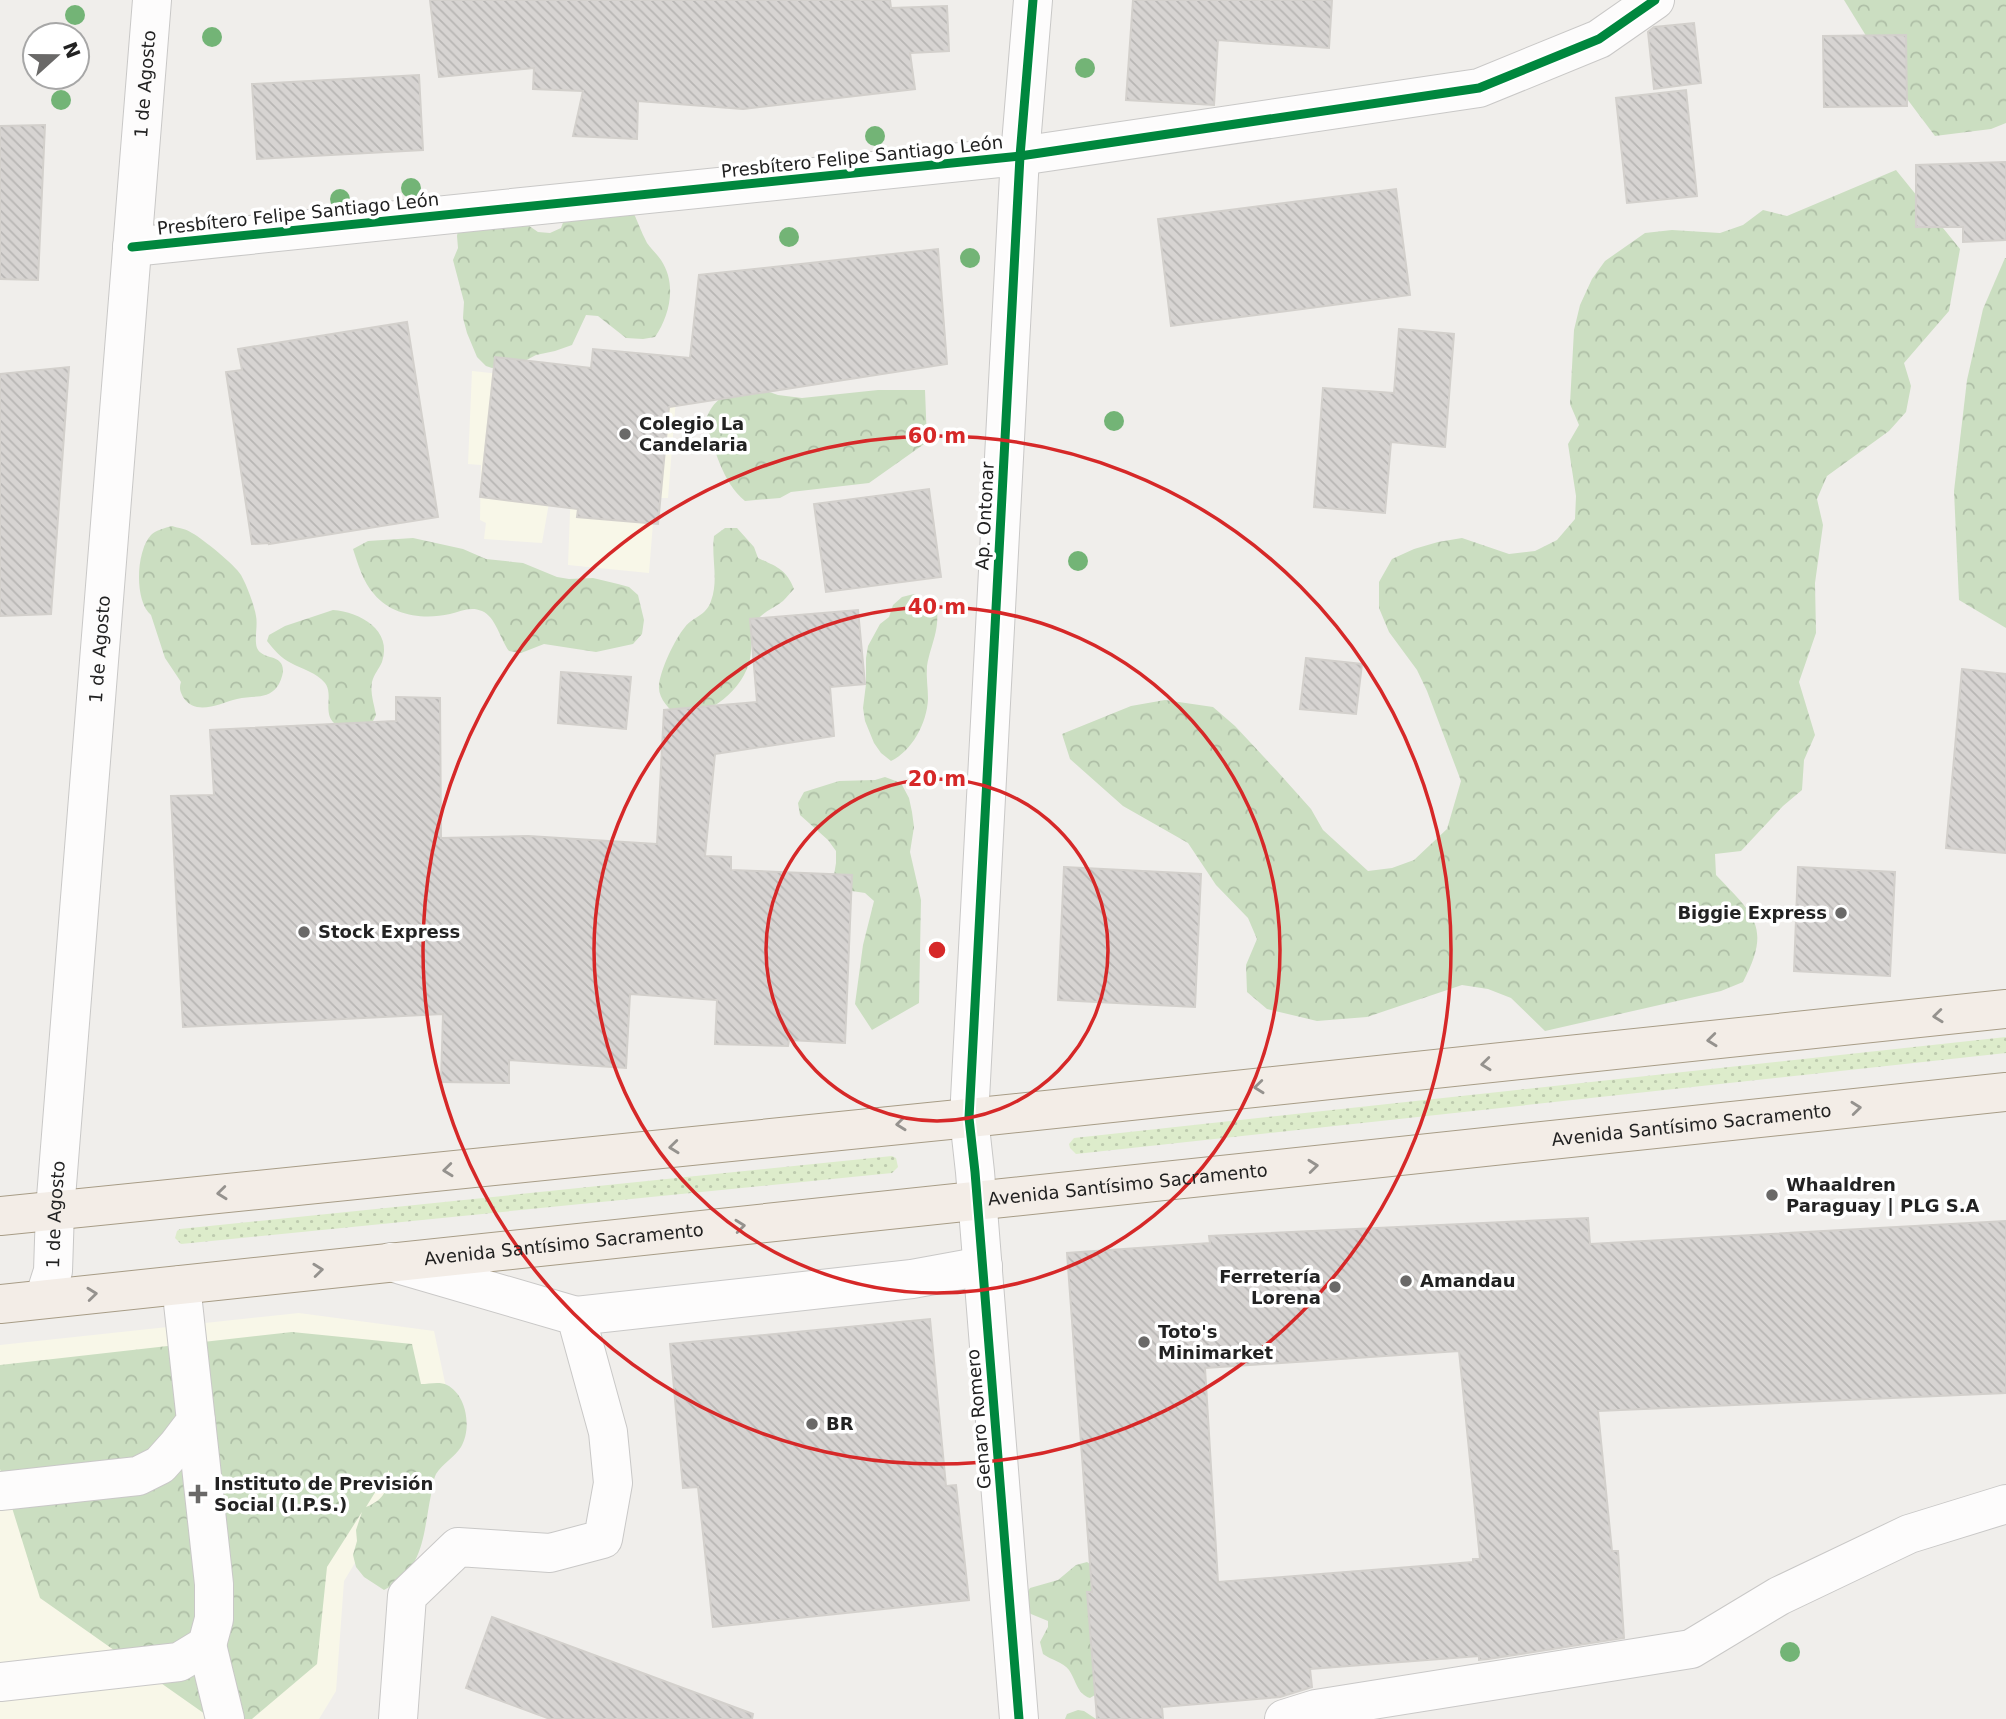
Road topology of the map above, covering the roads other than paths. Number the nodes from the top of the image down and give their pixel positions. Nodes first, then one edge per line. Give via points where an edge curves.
1 (152, 0) edge
2 (1033, 0) edge
3 (1655, 0) edge
4 (1020, 156) junction
5 (132, 247) junction
6 (2006, 1009) edge
7 (2006, 1092) edge
8 (968, 1118) junction
9 (977, 1201) junction
10 (55, 1210) junction
11 (0, 1216) edge
12 (391, 1262) junction
13 (983, 1266) junction
14 (181, 1285) junction
15 (44, 1299) junction
16 (0, 1304) edge
17 (576, 1316) junction
18 (196, 1421) junction
19 (0, 1491) edge
20 (2006, 1504) edge
21 (206, 1645) junction
22 (0, 1682) edge
23 (225, 1719) edge
24 (398, 1719) edge
25 (1019, 1719) edge
26 (1284, 1719) edge

1 - 5 street, 1 de Agosto
2 - 4 street, Ap. Ontonar
3 - 4 street, Presbítero Felipe Santiago León via 1599,39 1479,88
4 - 5 street, Presbítero Felipe Santiago León
4 - 8 street, Ap. Ontonar
5 - 10 street, 1 de Agosto
6 -> 8 main road
9 -> 7 main road, Avenida Santísimo Sacramento
8 - 9 street, Genaro Romero
8 -> 10 main road
12 -> 9 main road, Avenida Santísimo Sacramento
9 - 13 street, Genaro Romero
10 - 11 main road
10 - 15 street, 1 de Agosto via 53,1271
14 -> 12 main road, Avenida Santísimo Sacramento
12 - 17 street
13 - 17 street via 912,1279
13 - 25 street, Genaro Romero
15 -> 14 main road, Avenida Santísimo Sacramento
14 - 18 street
15 - 16 main road, Avenida Santísimo Sacramento
17 - 24 street via 608,1432 613,1483 603,1539 550,1553 458,1547 407,1596
18 - 19 street via 160,1465 138,1476
18 - 21 street via 214,1584 214,1619
20 - 26 street via 1909,1534 1779,1597 1691,1649 1315,1709
21 - 22 street via 178,1662
21 - 23 street

